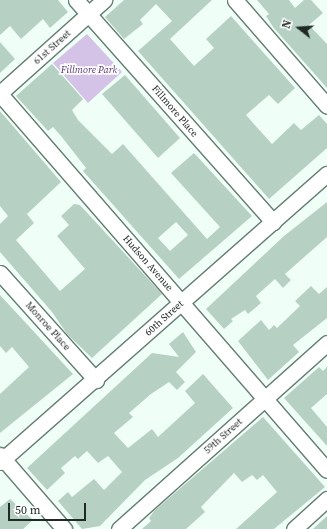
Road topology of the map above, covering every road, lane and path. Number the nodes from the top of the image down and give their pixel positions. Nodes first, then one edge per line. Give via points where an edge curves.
1 (76, 0) edge
2 (104, 0) edge
3 (235, 0) edge
4 (89, 14) junction
5 (0, 94) edge
6 (327, 106) edge
7 (327, 174) edge
8 (273, 222) junction
9 (0, 273) edge
10 (182, 302) junction
11 (327, 343) edge
12 (96, 380) junction
13 (265, 397) junction
14 (1, 458) edge
15 (327, 470) edge
16 (327, 499) edge
17 (64, 529) edge
18 (118, 529) edge
19 (294, 529) edge

1 - 4 street, Fillmore Place
2 - 4 street, 61st Street
3 - 6 street
4 - 5 street, 61st Street
4 - 8 street, Fillmore Place
5 - 10 street, Hudson Avenue
7 - 8 street, 60th Street
8 - 10 street, 60th Street
9 - 12 street, Monroe Place
10 - 12 street, 60th Street
10 - 13 street, Hudson Avenue
11 - 13 street, 59th Street
12 - 14 street, 60th Street
13 - 15 street, Hudson Avenue
13 - 18 street, 59th Street
14 - 17 street
16 - 19 street

